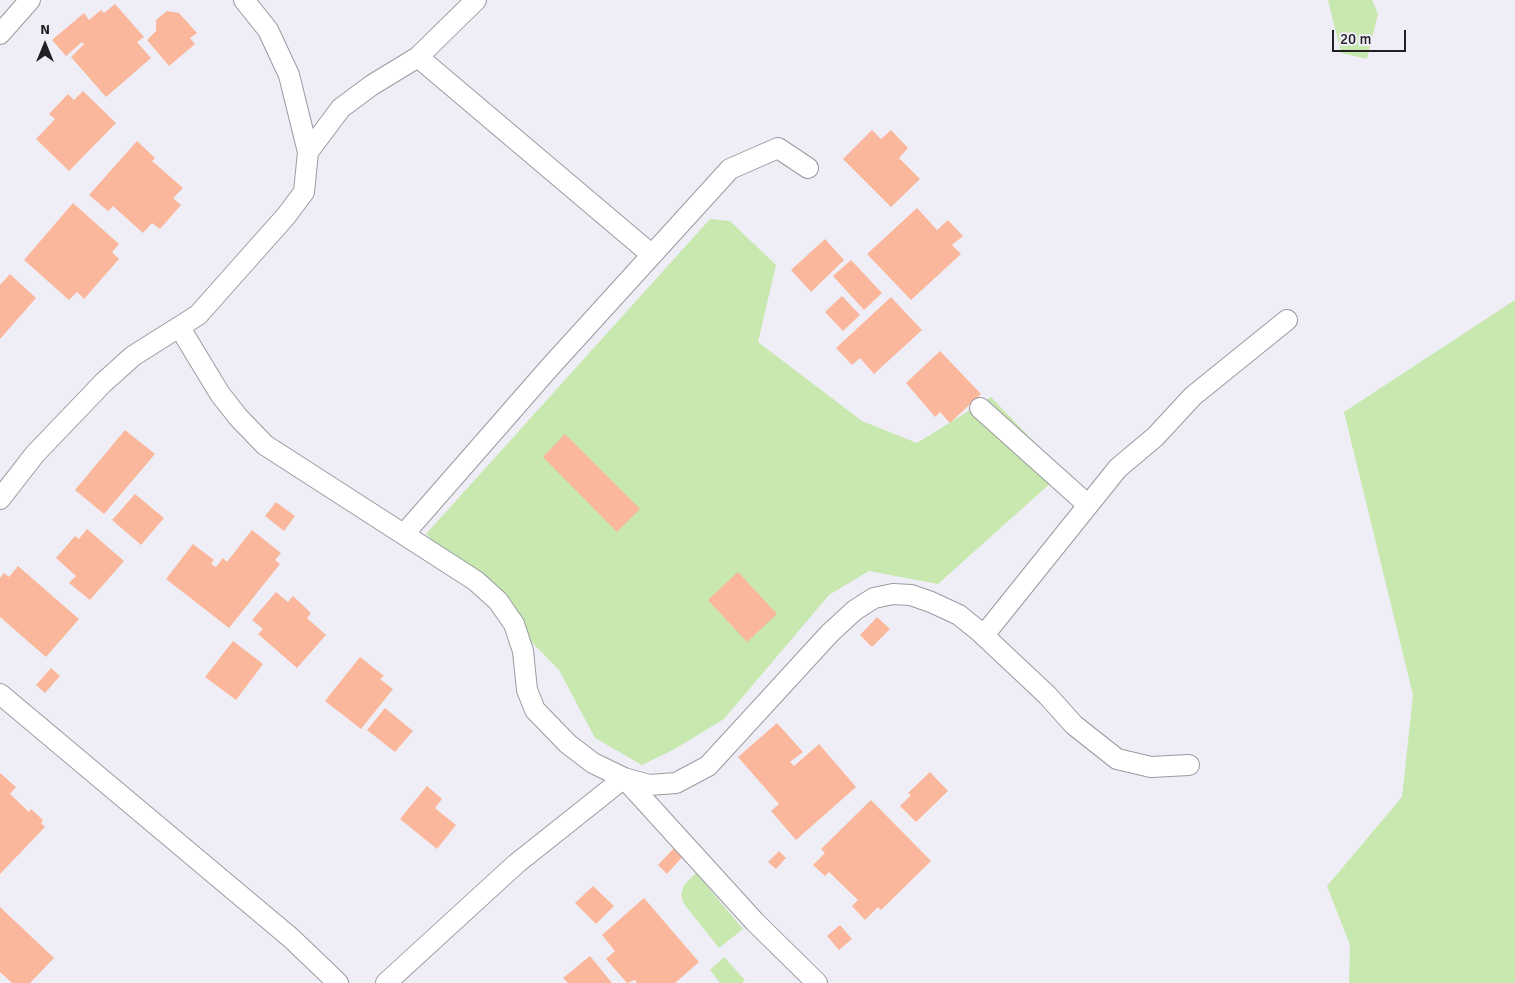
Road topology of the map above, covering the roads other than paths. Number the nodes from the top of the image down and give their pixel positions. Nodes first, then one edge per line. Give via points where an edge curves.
1 (30, 0) edge
2 (244, 0) edge
3 (476, 0) edge
4 (0, 34) edge
5 (418, 58) junction
6 (308, 152) junction
7 (808, 168) dead end
8 (652, 255) junction
9 (1287, 320) dead end
10 (180, 328) junction
11 (980, 408) dead end
12 (0, 499) edge
13 (1088, 505) junction
14 (404, 534) junction
15 (984, 635) junction
16 (4, 705) edge
17 (1189, 765) dead end
18 (624, 778) junction
19 (338, 983) edge
20 (386, 983) edge
21 (817, 983) edge

1 - 4 street
2 - 6 street via 268,30 289,75
3 - 5 street
5 - 6 street via 341,108
5 - 8 street
6 - 10 street via 304,192 233,278 198,316
7 - 8 street via 778,148 730,169
8 - 14 street
9 - 13 street via 1192,396 1155,437 1118,468
10 - 12 street via 132,356 103,383 35,454
10 - 14 street via 220,394 265,445
11 - 13 street
13 - 15 street
14 - 18 street via 476,581 498,601 514,624 523,651 527,690 535,710 568,744 593,763
15 - 17 street via 1048,694 1074,725 1117,758 1151,767
15 - 18 street via 959,616 931,602 893,594 874,598 825,638 708,766 676,783 649,785
16 - 19 street via 291,938
18 - 20 street via 516,864
18 - 21 street via 755,922

